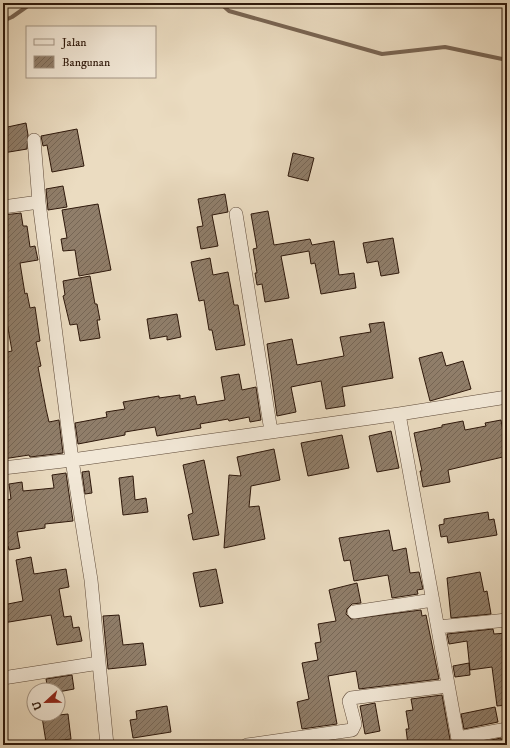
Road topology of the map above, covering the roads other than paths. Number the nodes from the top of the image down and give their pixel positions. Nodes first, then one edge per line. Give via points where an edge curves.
1 (34, 140) dead end
2 (39, 202) junction
3 (3, 207) edge
4 (236, 214) dead end
5 (507, 397) edge
6 (399, 414) junction
7 (271, 431) junction
8 (72, 460) junction
9 (3, 468) edge
10 (434, 600) junction
11 (354, 612) dead end
12 (507, 620) edge
13 (438, 627) junction
14 (99, 663) junction
15 (3, 678) edge
16 (448, 686) junction
17 (507, 729) edge
18 (459, 742) edge
19 (107, 745) edge
20 (247, 745) edge

1 - 2 street
2 - 3 street
2 - 8 street
4 - 7 street
5 - 6 street
6 - 7 street
6 - 10 street
7 - 8 street
8 - 9 street
8 - 14 street via 91,580
10 - 11 street
10 - 13 street
12 - 13 street
13 - 16 street
14 - 15 street
14 - 19 street
16 - 18 street
16 - 20 street via 351,698 349,701 355,724 352,730
17 - 18 street

